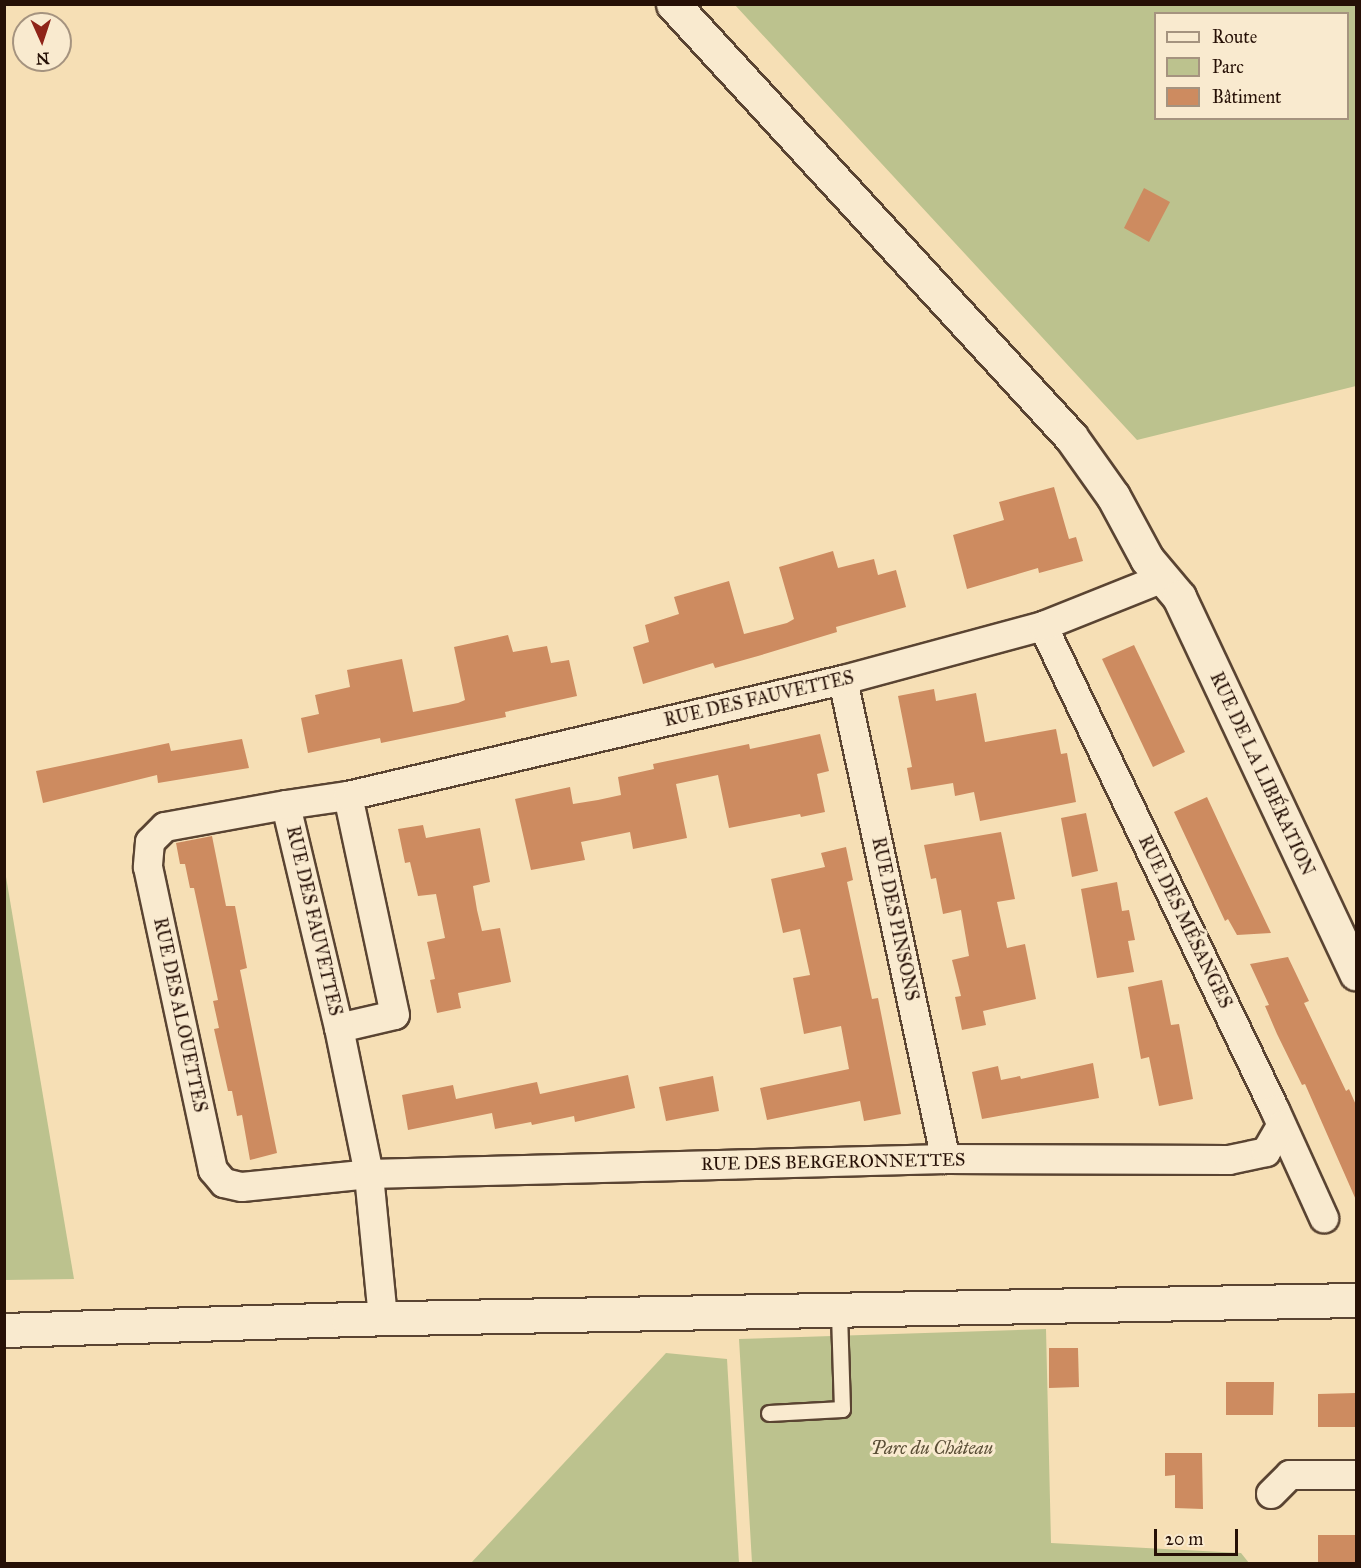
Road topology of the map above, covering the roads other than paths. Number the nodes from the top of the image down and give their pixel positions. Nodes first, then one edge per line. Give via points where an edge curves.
1 (673, 4) edge
2 (1163, 578) junction
3 (1043, 626) junction
4 (843, 680) junction
5 (348, 796) junction
6 (286, 805) junction
7 (1356, 974) edge
8 (339, 1028) junction
9 (1281, 1126) junction
10 (946, 1159) junction
11 (369, 1174) junction
12 (1324, 1218) dead end
13 (1356, 1300) edge
14 (839, 1311) junction
15 (383, 1318) junction
16 (4, 1330) edge
17 (769, 1413) dead end
18 (1356, 1475) edge
19 (1271, 1494) dead end

1 - 2 street, RUE DE LA LIBÉRATION via 1071,437 1113,496 1147,559
2 - 3 street, RUE DES FAUVETTES
2 - 7 street, RUE DE LA LIBÉRATION via 1179,597
3 - 4 street, RUE DES FAUVETTES
3 - 9 street, RUE DES MÉSANGES
4 - 5 street, RUE DES FAUVETTES
4 - 10 street, RUE DES PINSONS
5 - 6 street, RUE DES FAUVETTES
5 - 8 street, RUE DES FAUVETTES via 395,1016
6 - 8 street, RUE DES FAUVETTES
6 - 11 street, RUE DES ALOUETTES via 165,827 150,842 148,867 213,1170 224,1183 242,1187
8 - 11 street, RUE DES FAUVETTES
9 - 10 street, RUE DES BERGERONNETTES via 1266,1152 1229,1160
9 - 12 street, RUE DES MÉSANGES
10 - 11 street, RUE DES BERGERONNETTES
11 - 15 street, RUE DES FAUVETTES
13 - 14 street
14 - 15 street
14 - 17 lane via 842,1408
15 - 16 street
18 - 19 street via 1290,1474

